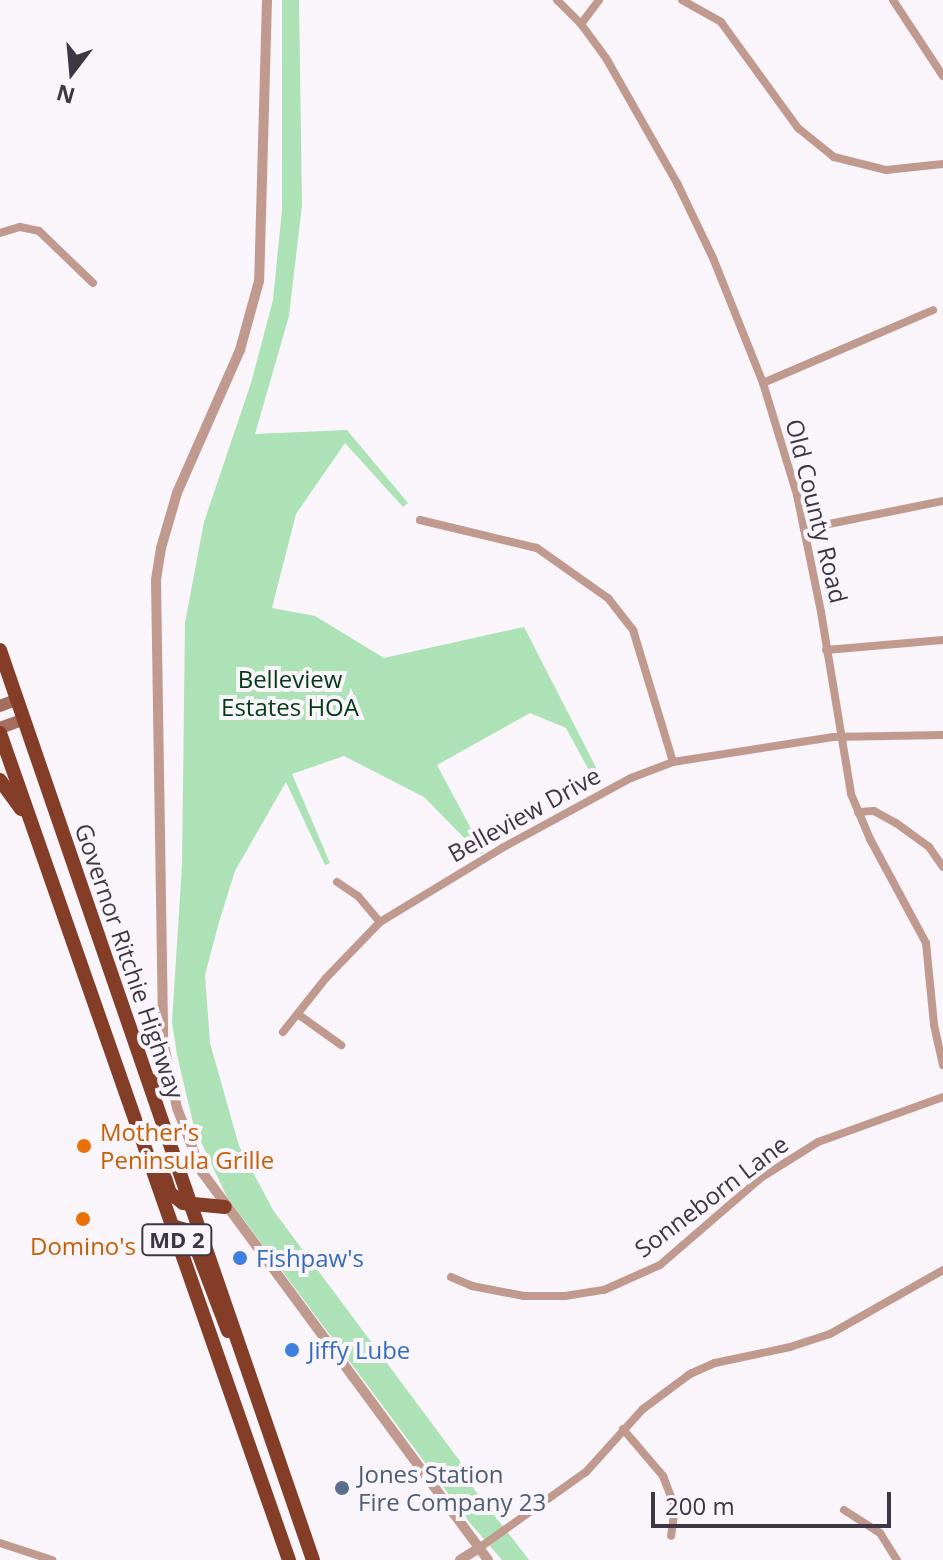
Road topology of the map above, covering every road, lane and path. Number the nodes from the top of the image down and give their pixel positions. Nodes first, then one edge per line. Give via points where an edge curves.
1 (267, 0) edge
2 (557, 0) edge
3 (599, 0) edge
4 (682, 0) edge
5 (893, 0) edge
6 (581, 24) junction
7 (943, 76) edge
8 (943, 164) edge
9 (0, 233) edge
10 (93, 283) dead end
11 (933, 310) dead end
12 (763, 383) junction
13 (943, 501) edge
14 (420, 520) dead end
15 (804, 529) junction
16 (943, 640) edge
17 (0, 650) edge
18 (826, 650) junction
19 (16, 700) junction
20 (0, 706) edge
21 (22, 720) junction
22 (0, 730) edge
23 (943, 735) edge
24 (839, 739) junction
25 (673, 762) junction
26 (0, 780) edge
27 (858, 812) junction
28 (33, 827) junction
29 (943, 867) edge
30 (337, 882) dead end
31 (380, 922) junction
32 (299, 1015) junction
33 (283, 1032) dead end
34 (341, 1045) dead end
35 (943, 1065) edge
36 (119, 1075) junction
37 (149, 1080) junction
38 (172, 1090) junction
39 (943, 1097) edge
40 (192, 1205) junction
41 (225, 1207) junction
42 (172, 1226) junction
43 (943, 1270) edge
44 (451, 1277) dead end
45 (259, 1400) junction
46 (623, 1429) junction
47 (844, 1510) dead end
48 (671, 1536) dead end
49 (0, 1543) edge
50 (479, 1548) junction
51 (52, 1560) edge
52 (289, 1560) edge
53 (313, 1560) edge
54 (460, 1560) edge
55 (488, 1560) edge
56 (897, 1560) edge

1 - 38 street via 259,281 240,350 177,493 156,580 161,1011
2 - 6 street, Old County Road
3 - 6 street
4 - 8 street via 721,22 798,128 834,157 886,170
5 - 7 street
6 - 12 street, Old County Road via 639,114 698,224
9 - 10 street via 20,227 39,231
11 - 12 street
12 - 15 street, Old County Road
13 - 15 street
14 - 25 street via 537,548 608,598 633,630
15 - 18 street, Old County Road
16 - 18 street
17 - 19 highway, Governor Ritchie Highway / MD 2
18 - 24 street, Old County Road
19 - 20 main road
19 - 21 highway, Governor Ritchie Highway / MD 2
21 - 22 main road
21 - 37 highway, Governor Ritchie Highway / MD 2
22 - 28 highway, Governor Ritchie Highway / MD 2
23 - 24 street, Belleview Drive
24 - 25 street, Belleview Drive
24 - 27 street, Old County Road
25 - 31 street, Belleview Drive via 585,801
26 - 28 highway
27 - 29 street via 874,811 896,823 929,847
27 - 35 street, Old County Road via 926,943
28 - 36 highway, Governor Ritchie Highway / MD 2
30 - 31 street via 358,896
31 - 32 street, Belleview Drive
32 - 33 street, Belleview Drive
32 - 34 street
36 - 40 highway via 141,1108 170,1193
36 - 42 highway, Governor Ritchie Highway / MD 2
37 - 38 highway
37 - 40 highway, Governor Ritchie Highway / MD 2
38 - 41 street via 193,1155
39 - 44 street, Sonneborn Lane via 818,1142 762,1177 660,1265 604,1290 524,1296
40 - 41 highway
40 - 45 highway, Governor Ritchie Highway / MD 2
41 - 50 street
42 - 45 highway via 185,1228 194,1239 210,1292
42 - 52 highway, Governor Ritchie Highway / MD 2
43 - 46 street via 830,1334 701,1369 666,1390
45 - 53 highway, Governor Ritchie Highway / MD 2
46 - 48 street via 663,1476 675,1508
46 - 50 street via 586,1472
47 - 56 street via 880,1533
49 - 51 street
50 - 54 street
50 - 55 street

